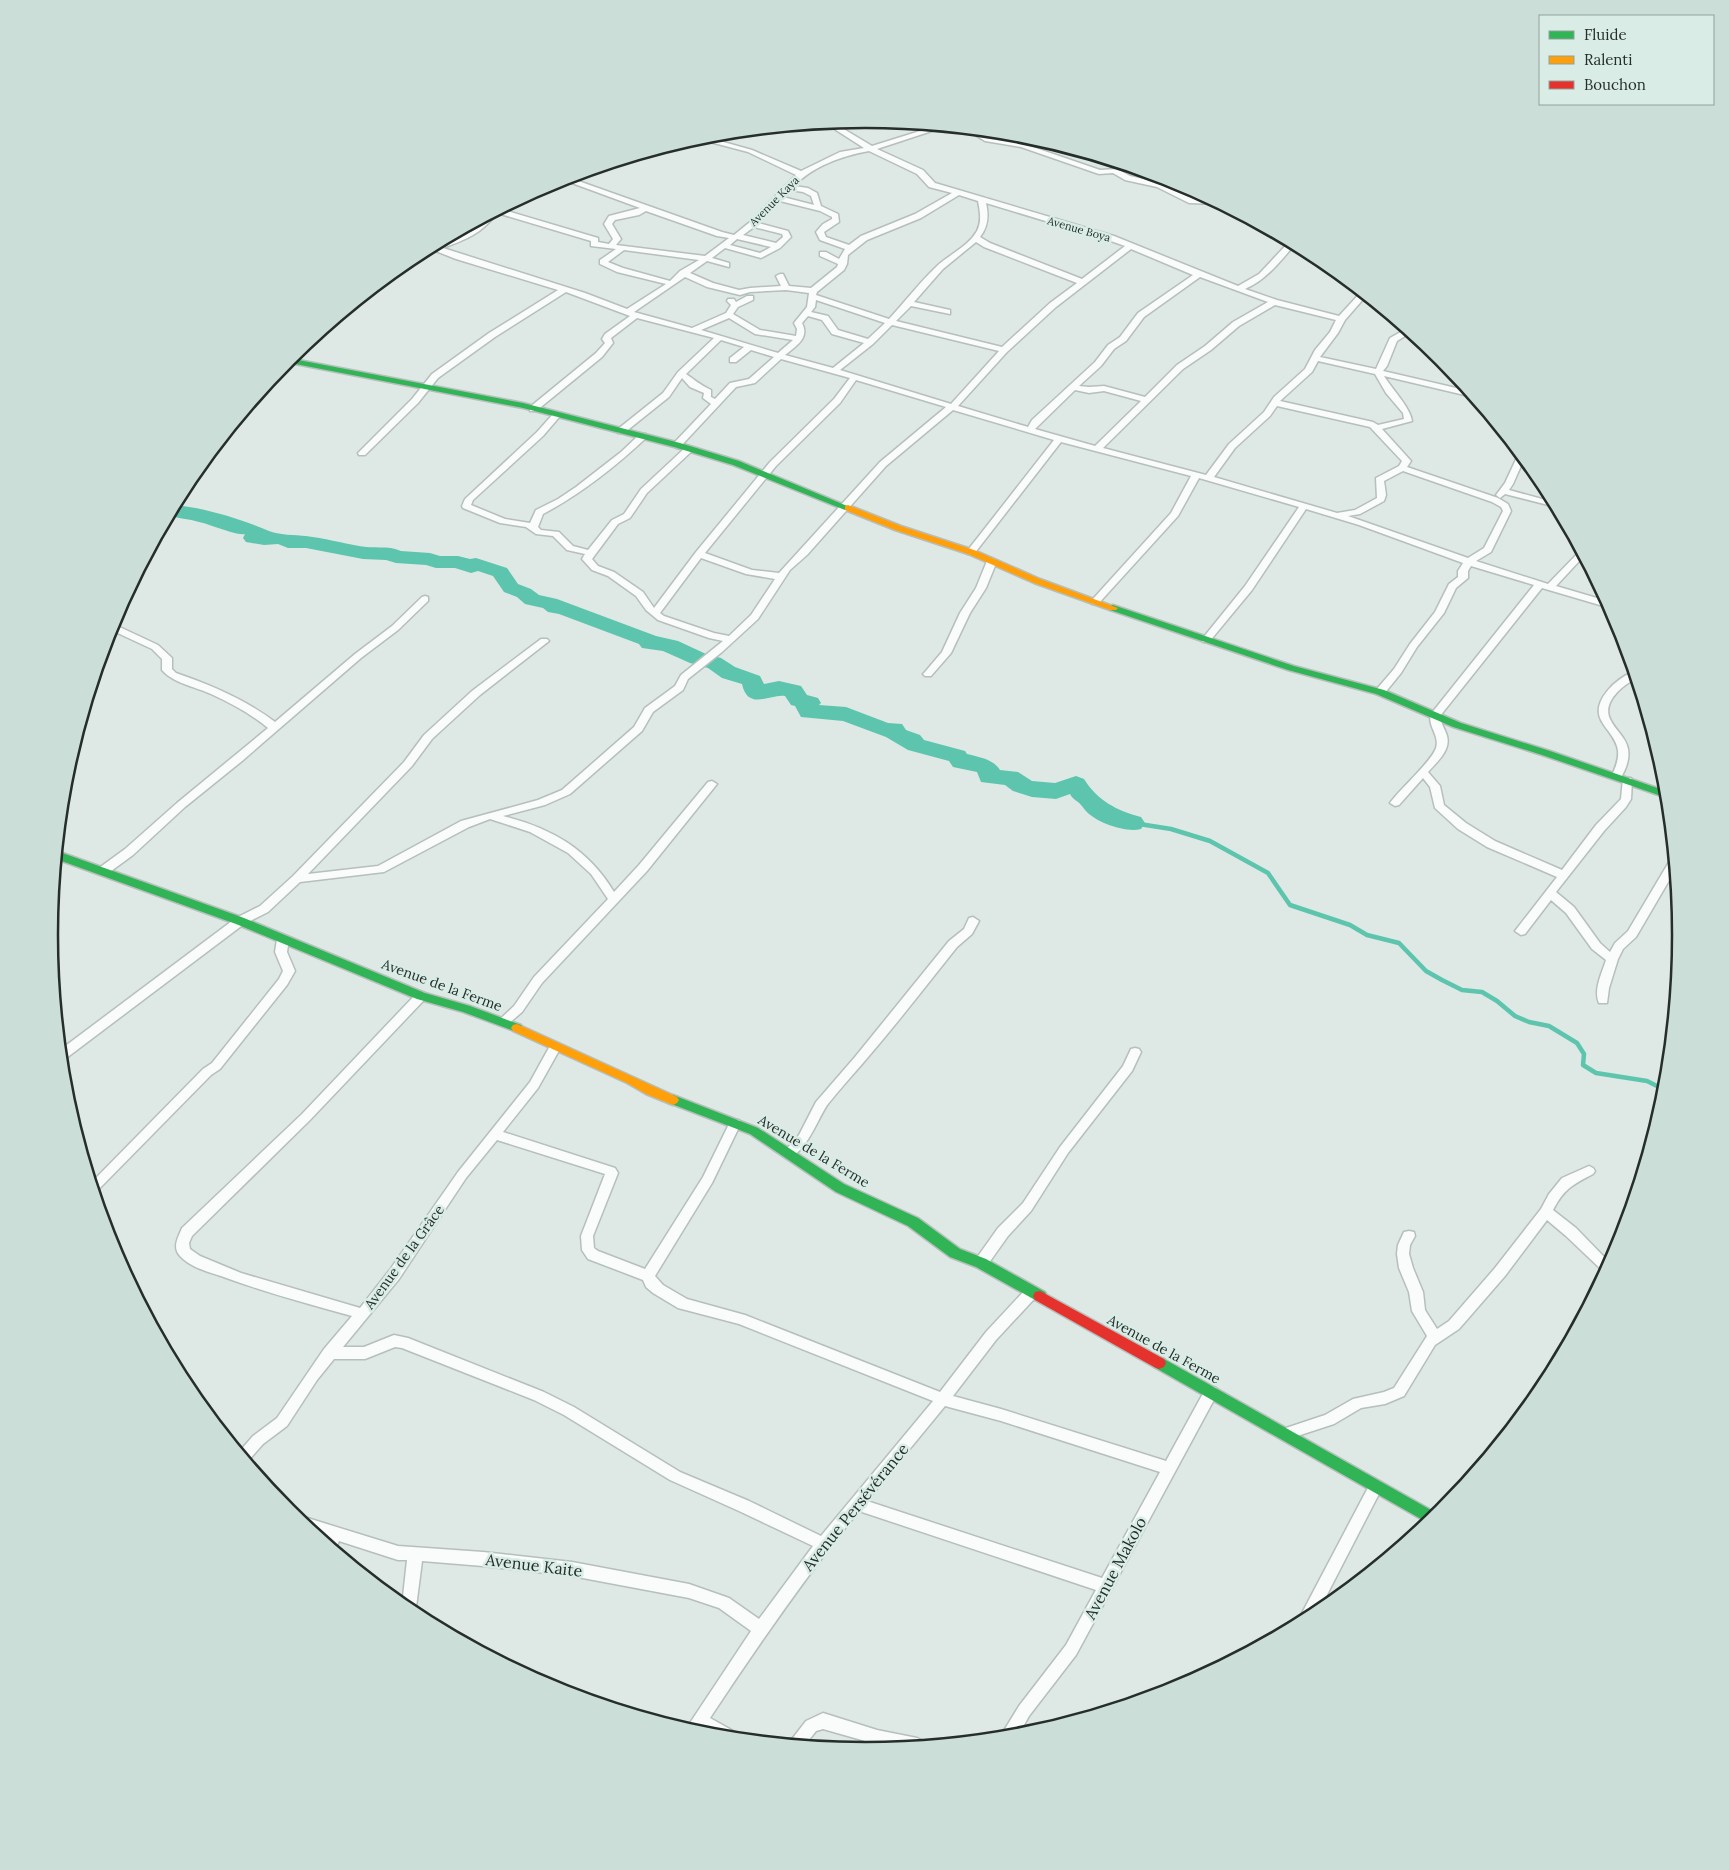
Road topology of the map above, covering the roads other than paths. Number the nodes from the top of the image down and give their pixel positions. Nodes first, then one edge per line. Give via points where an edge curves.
1 (838, 129) edge
2 (928, 131) edge
3 (982, 137) edge
4 (717, 142) edge
5 (870, 148) junction
6 (801, 174) junction
7 (575, 182) edge
8 (788, 187) junction
9 (957, 193) junction
10 (778, 198) junction
11 (982, 201) junction
12 (1201, 202) edge
13 (646, 208) junction
14 (820, 208) junction
15 (503, 214) edge
16 (486, 223) edge
17 (753, 224) junction
18 (976, 238) junction
19 (453, 241) edge
20 (728, 241) junction
21 (1131, 245) junction
22 (611, 246) junction
23 (777, 246) junction
24 (622, 248) junction
25 (850, 248) junction
26 (1288, 249) edge
27 (439, 250) edge
28 (823, 254) dead end
29 (705, 258) junction
30 (842, 264) junction
31 (726, 265) dead end
32 (683, 274) junction
33 (1199, 274) junction
34 (780, 276) dead end
35 (1083, 282) junction
36 (671, 283) junction
37 (786, 288) junction
38 (1238, 289) junction
39 (564, 290) junction
40 (740, 293) junction
41 (813, 294) junction
42 (750, 298) dead end
43 (1360, 298) edge
44 (909, 302) junction
45 (1274, 302) junction
46 (735, 306) junction
47 (947, 312) dead end
48 (807, 314) junction
49 (631, 315) junction
50 (729, 315) junction
51 (1341, 319) junction
52 (890, 322) junction
53 (694, 330) junction
54 (1403, 334) edge
55 (720, 337) junction
56 (799, 339) junction
57 (870, 342) junction
58 (749, 347) junction
59 (1004, 350) junction
60 (778, 356) junction
61 (1315, 358) junction
62 (733, 360) dead end
63 (296, 362) edge
64 (834, 371) junction
65 (1378, 372) junction
66 (681, 374) junction
67 (854, 378) junction
68 (425, 387) junction
69 (1072, 387) junction
70 (1461, 392) edge
71 (1146, 400) junction
72 (716, 403) junction
73 (1275, 403) junction
74 (952, 406) junction
75 (533, 409) junction
76 (557, 415) junction
77 (1377, 428) junction
78 (622, 431) junction
79 (1030, 431) junction
80 (643, 436) junction
81 (1059, 439) junction
82 (677, 445) junction
83 (689, 448) junction
84 (1098, 448) junction
85 (362, 453) dead end
86 (1518, 462) edge
87 (1402, 468) junction
88 (766, 474) junction
89 (1197, 474) junction
90 (1209, 477) junction
91 (1504, 491) junction
92 (1495, 500) junction
93 (1545, 502) edge
94 (846, 506) junction
95 (1304, 506) junction
96 (1357, 512) junction
97 (1336, 515) junction
98 (1362, 523) junction
99 (533, 527) junction
100 (971, 552) junction
101 (590, 553) junction
102 (699, 554) junction
103 (1577, 557) edge
104 (1470, 561) junction
105 (992, 562) junction
106 (781, 576) junction
107 (1545, 585) junction
108 (425, 598) dead end
109 (1095, 602) junction
110 (1599, 602) edge
111 (655, 613) junction
112 (118, 629) edge
113 (731, 640) junction
114 (1206, 640) junction
115 (544, 641) dead end
116 (928, 674) dead end
117 (1630, 678) edge
118 (1380, 692) junction
119 (1435, 716) junction
120 (274, 727) junction
121 (1423, 772) junction
122 (1621, 778) junction
123 (712, 784) dead end
124 (1658, 792) edge
125 (1395, 803) dead end
126 (491, 816) junction
127 (61, 857) edge
128 (103, 871) junction
129 (1669, 872) edge
130 (1563, 875) junction
131 (297, 878) junction
132 (1550, 893) junction
133 (614, 900) junction
134 (240, 921) junction
135 (972, 921) dead end
136 (1521, 931) dead end
137 (282, 939) junction
138 (1612, 959) junction
139 (421, 996) junction
140 (1603, 1000) dead end
141 (503, 1022) junction
142 (556, 1047) junction
143 (66, 1052) edge
144 (1135, 1052) dead end
145 (735, 1123) junction
146 (494, 1134) junction
147 (789, 1153) junction
148 (1588, 1171) dead end
149 (97, 1185) edge
150 (1546, 1212) junction
151 (1410, 1236) dead end
152 (981, 1263) junction
153 (1602, 1263) edge
154 (648, 1276) junction
155 (1031, 1293) junction
156 (363, 1314) junction
157 (1435, 1338) junction
158 (330, 1353) junction
159 (1212, 1392) junction
160 (942, 1399) junction
161 (1284, 1434) junction
162 (246, 1453) edge
163 (1169, 1468) junction
164 (1376, 1486) junction
165 (857, 1504) junction
166 (1426, 1514) edge
167 (332, 1540) edge
168 (823, 1544) junction
169 (415, 1555) junction
170 (1106, 1586) junction
171 (410, 1602) edge
172 (1314, 1606) edge
173 (760, 1629) junction
174 (698, 1724) edge
175 (1014, 1727) edge
176 (800, 1739) edge
177 (892, 1741) edge

1 - 5 street, Avenue Boya
2 - 5 street, Avenue Kaya
3 - 12 street via 1022,145 1099,172 1114,171
4 - 6 street via 750,151
5 - 6 street, Avenue Kaya via 842,154
5 - 9 street, Avenue Boya via 920,172 930,185
6 - 8 street, Avenue Kaya
7 - 13 street
8 - 10 street, Avenue Kaya
8 - 14 street via 814,195
9 - 11 street, Avenue Boya
9 - 25 street via 918,216 864,238
10 - 14 street
10 - 17 street, Avenue Kaya
11 - 18 street via 986,219
11 - 21 street, Avenue Boya
13 - 20 street via 720,234
13 - 22 street via 612,218 608,224 617,239
14 - 25 street via 837,218 820,235
15 - 22 street via 571,231 595,240 594,244
16 - 19 street via 469,236
17 - 20 street, Avenue Kaya
17 - 23 street via 788,235
18 - 35 street
18 - 44 street via 937,270
20 - 23 street via 743,237
20 - 23 street via 761,256
20 - 29 street, Avenue Kaya
21 - 33 street, Avenue Boya
21 - 35 street
22 - 24 street
24 - 29 street
24 - 36 street via 603,262 620,270
25 - 30 street
26 - 38 street via 1253,284
27 - 39 street
28 - 30 street
29 - 31 street
29 - 32 street, Avenue Kaya
30 - 41 street
32 - 36 street, Avenue Kaya
32 - 40 street
33 - 38 street, Avenue Boya
33 - 69 street via 1141,315 1123,338
34 - 37 street
35 - 59 street
36 - 49 street, Avenue Kaya
37 - 40 street
37 - 41 street
38 - 45 street, Avenue Boya
39 - 49 street
39 - 68 street via 492,335 435,376
40 - 46 street via 731,302
41 - 48 street via 814,301
41 - 52 street
42 - 46 street
43 - 51 street
44 - 47 street
44 - 52 street
45 - 51 street, Avenue Boya
45 - 71 street via 1236,324 1180,367
46 - 50 street
48 - 56 street via 798,323 801,329
48 - 57 street via 830,320 835,332
49 - 53 street
49 - 75 street, Avenue Kaya via 608,336 607,346 599,355
50 - 53 street
50 - 56 street via 758,332
51 - 61 street
52 - 57 street
52 - 59 street
53 - 55 street
54 - 65 street via 1393,340
55 - 58 street
55 - 66 street
56 - 60 street
57 - 64 street
58 - 60 street
58 - 62 street
59 - 74 street
60 - 64 street
60 - 72 street via 752,380 733,385
61 - 65 street
61 - 73 street via 1309,370
63 - 68 street
64 - 67 street
65 - 70 street
65 - 77 street via 1407,413 1408,421
66 - 72 street via 708,392 707,398
66 - 78 street via 666,395
67 - 74 street
67 - 88 street via 837,401
68 - 75 street via 477,395
68 - 85 street via 419,397
69 - 71 street via 1104,388
69 - 79 street via 1035,422
71 - 84 street
72 - 82 street
73 - 77 street
73 - 90 street via 1232,446
74 - 79 street
74 - 94 street via 883,464
75 - 76 street
76 - 78 street
76 - 99 street via 469,499 466,506 502,521
77 - 87 street via 1407,461
78 - 80 street
79 - 81 street
80 - 82 street
80 - 99 street via 579,489 539,512
81 - 84 street
81 - 100 street
82 - 83 street
83 - 88 street
83 - 101 street via 644,491 627,516 615,522
84 - 89 street
86 - 91 street
87 - 92 street
87 - 96 street via 1379,480 1381,499
88 - 94 street
88 - 102 street
89 - 90 street
89 - 109 street via 1175,514
90 - 95 street
91 - 92 street
91 - 93 street
92 - 104 street via 1505,506 1507,515 1497,528 1488,550
94 - 100 street via 898,528
94 - 106 street
95 - 97 street
95 - 114 street via 1249,588
96 - 97 street
96 - 98 street
97 - 98 street
98 - 104 street
99 - 101 street via 539,532 556,534 570,548
100 - 105 street
101 - 111 street via 587,559 595,568 611,574 640,594
102 - 106 street via 754,574
102 - 111 street
103 - 107 street
104 - 107 street
104 - 118 street via 1463,571 1463,578 1452,586 1439,613
105 - 109 street
105 - 116 street via 946,653
106 - 113 street via 755,617
107 - 110 street
107 - 119 street
108 - 120 street via 395,628
109 - 114 street
111 - 113 street via 689,629
112 - 120 street via 155,646 167,658 168,670 173,675 247,708
113 - 126 street via 684,677 679,688 649,710 638,729 566,792 552,800
114 - 118 street
115 - 131 street via 476,693 428,736 408,764
117 - 122 street via 1619,684 1602,714 1625,752
118 - 119 street
119 - 121 street via 1443,744
119 - 122 street via 1457,726
120 - 128 street
121 - 125 street
121 - 130 street via 1435,786 1439,806 1462,826 1491,844
122 - 124 street
122 - 130 street via 1626,799
123 - 133 street
126 - 131 street via 450,831 380,869
126 - 133 street via 524,827 574,852 593,868
127 - 128 street, Avenue de la Ferme
128 - 134 street, Avenue de la Ferme
129 - 138 street via 1632,934 1619,946
130 - 132 street
131 - 134 street via 264,909
132 - 136 street
132 - 138 street via 1570,910 1596,946
133 - 141 street
134 - 137 street, Avenue de la Ferme
134 - 143 street
135 - 147 street via 968,931 953,944 837,1084 820,1106 803,1138
137 - 139 street, Avenue de la Ferme
137 - 149 street via 281,952 289,971 283,982 216,1066
138 - 140 street via 1603,988
139 - 141 street, Avenue de la Ferme
139 - 156 street via 306,1117 187,1232 182,1243 184,1252 192,1260
141 - 142 street, Avenue de la Ferme
142 - 145 street, Avenue de la Ferme via 650,1091
142 - 146 street, Avenue de la Grâce via 534,1085
144 - 152 street via 1128,1068 1064,1150 1027,1207 1003,1232
145 - 147 street, Avenue de la Ferme
145 - 154 street via 703,1187
146 - 154 street via 611,1171 587,1236 588,1250 593,1255
146 - 156 street, Avenue de la Grâce
147 - 152 street, Avenue de la Ferme via 852,1194 913,1222 955,1253
148 - 150 street via 1566,1182
150 - 153 street
150 - 157 street via 1500,1272 1454,1324
151 - 157 street via 1404,1244 1406,1268 1416,1292 1419,1311
152 - 155 street, Avenue de la Ferme
154 - 160 street via 658,1289 682,1304 740,1319
155 - 159 street, Avenue de la Ferme
155 - 160 street, Avenue Persévérance
156 - 158 street, Avenue de la Grâce
157 - 161 street via 1406,1384 1394,1396 1358,1403 1329,1420
158 - 162 street, Avenue de la Grâce via 282,1422
158 - 168 street via 364,1353 394,1341 403,1342 539,1396 675,1476
159 - 161 street, Avenue de la Ferme
159 - 163 street, Avenue Makolo
160 - 163 street
160 - 165 street, Avenue Persévérance
161 - 164 street, Avenue de la Ferme
163 - 170 street, Avenue Makolo
164 - 166 street, Avenue de la Ferme
164 - 172 street
165 - 168 street, Avenue Persévérance
165 - 170 street
167 - 169 street, Avenue Kaite
168 - 173 street, Avenue Persévérance
169 - 171 street
169 - 173 street, Avenue Kaite via 572,1569 644,1582 709,1596
170 - 175 street, Avenue Makolo via 1071,1650
173 - 174 street, Avenue Persévérance
176 - 177 street via 811,1726 823,1721

